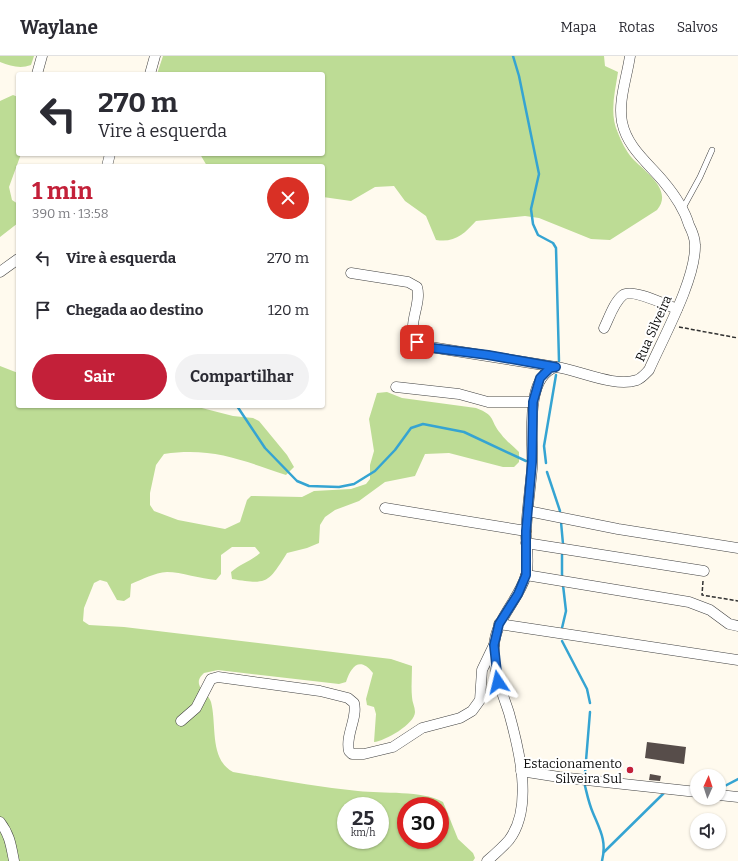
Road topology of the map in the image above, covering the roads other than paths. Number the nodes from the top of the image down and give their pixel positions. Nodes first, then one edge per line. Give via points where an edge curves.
1 (42, 56) edge
2 (155, 56) edge
3 (630, 56) edge
4 (38, 72) edge
5 (151, 72) edge
6 (712, 150) dead end
7 (683, 208) junction
8 (16, 260) edge
9 (0, 272) edge
10 (351, 272) dead end
11 (676, 309) junction
12 (604, 328) dead end
13 (556, 367) junction
14 (396, 387) dead end
15 (533, 402) junction
16 (384, 508) dead end
17 (528, 511) junction
18 (526, 531) junction
19 (526, 543) junction
20 (738, 548) edge
21 (704, 571) road end
22 (526, 575) junction
23 (499, 624) junction
24 (738, 626) edge
25 (494, 645) junction
26 (738, 660) edge
27 (181, 721) dead end
28 (521, 771) junction
29 (690, 791) edge
30 (726, 796) edge
31 (738, 797) edge
32 (0, 822) edge
33 (14, 861) edge
34 (487, 861) edge

1 - 4 street
2 - 5 street
3 - 7 street, Rua Silveira via 621,113 625,132 636,151 663,180
6 - 7 lane
7 - 11 street, Rua Silveira via 695,244 692,270
8 - 9 street
10 - 13 street, Rua Silveira via 408,282 417,287 419,294 412,322 413,336 424,346
11 - 12 street via 632,292 624,294 618,300
11 - 13 street, Rua Silveira via 649,370 636,381 614,381
13 - 15 street via 550,368 540,378
14 - 15 street via 459,394 488,402
15 - 17 street
16 - 18 street
17 - 18 street
17 - 20 street via 618,529
18 - 19 street
19 - 21 street
19 - 22 street
22 - 23 street via 518,594
22 - 24 street via 689,602 710,610 729,624
23 - 25 street
23 - 26 street
25 - 27 street via 482,670 480,700 475,708 460,718 422,728 396,745 373,752 354,754 349,751 348,740 354,703 348,698 320,691 211,678 196,708
25 - 28 street via 495,670 509,714
28 - 29 street
28 - 34 street via 522,806 519,819 509,839
30 - 31 street
32 - 33 street via 7,830

